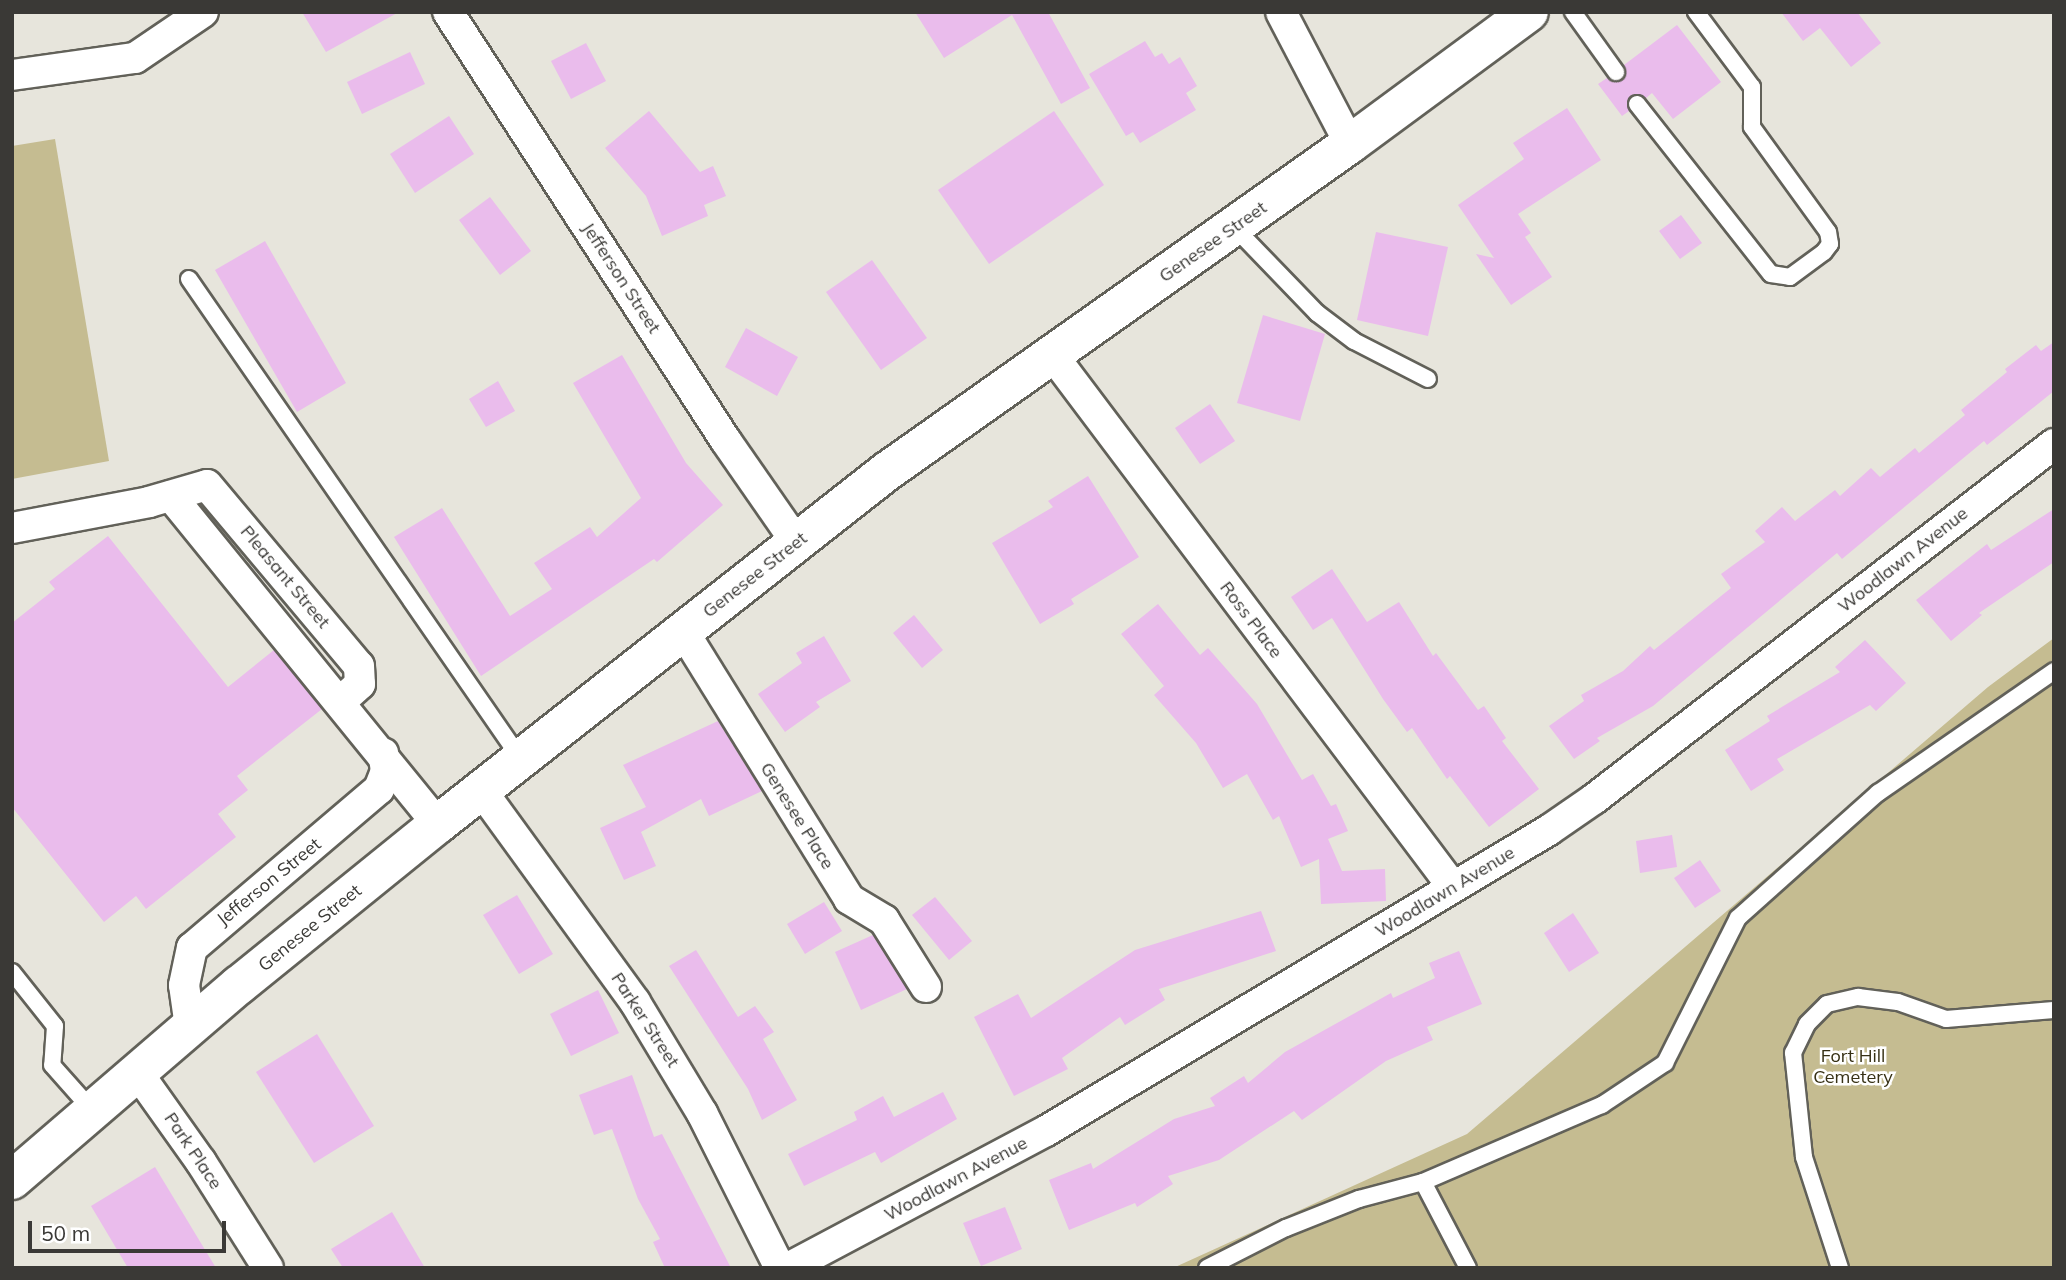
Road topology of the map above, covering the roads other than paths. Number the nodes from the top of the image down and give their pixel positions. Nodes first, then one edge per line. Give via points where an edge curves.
1 (203, 12) edge
2 (448, 12) edge
3 (1281, 12) edge
4 (1529, 12) edge
5 (1573, 12) edge
6 (1696, 12) edge
7 (1616, 72) dead end
8 (12, 75) edge
9 (1637, 104) dead end
10 (1350, 144) junction
11 (1234, 227) junction
12 (189, 279) dead end
13 (1051, 353) junction
14 (1428, 379) dead end
15 (2054, 444) edge
16 (12, 528) edge
17 (797, 543) junction
18 (683, 631) junction
19 (2054, 671) edge
20 (383, 753) junction
21 (520, 758) junction
22 (481, 790) junction
23 (438, 824) junction
24 (1453, 887) junction
25 (12, 972) edge
26 (926, 986) dead end
27 (2054, 1010) edge
28 (190, 1027) junction
29 (136, 1072) junction
30 (92, 1110) junction
31 (12, 1180) edge
32 (1423, 1182) junction
33 (268, 1268) edge
34 (780, 1268) edge
35 (788, 1268) edge
36 (1207, 1268) edge
37 (1468, 1268) edge
38 (1840, 1268) edge

1 - 8 street via 135,58
2 - 17 street, Jefferson Street
3 - 10 street
4 - 10 main road, Genesee Street
5 - 7 lane
6 - 9 lane via 1752,87 1752,127 1828,232 1830,244 1824,252 1790,277 1771,274
10 - 11 main road, Genesee Street
11 - 13 main road, Genesee Street
11 - 14 lane via 1326,320 1354,341
12 - 21 lane
13 - 17 main road, Genesee Street
13 - 24 street, Ross Place
15 - 24 street, Woodlawn Avenue via 1594,799
16 - 20 street, Pleasant Street via 171,496
17 - 18 main road, Genesee Street
18 - 21 main road, Genesee Street
18 - 26 street, Genesee Place via 849,899 884,920
19 - 32 lane via 1878,793 1738,918 1665,1063 1602,1105
20 - 23 street, Pleasant Street
20 - 28 street, Jefferson Street via 386,771 379,789 192,948 184,985
21 - 22 main road, Genesee Street
22 - 23 main road, Genesee Street
22 - 34 street, Parker Street via 650,1025 702,1113
23 - 28 main road, Genesee Street
24 - 35 street, Woodlawn Avenue via 1046,1131
25 - 30 lane via 55,1026 52,1065
27 - 38 lane via 1946,1020 1898,1002 1858,997 1827,1004 1807,1024 1793,1053 1804,1157
28 - 29 main road, Genesee Street
29 - 30 main road, Genesee Street
29 - 33 street, Park Place via 201,1162
30 - 31 main road, Genesee Street
32 - 36 lane via 1322,1213
32 - 37 lane

